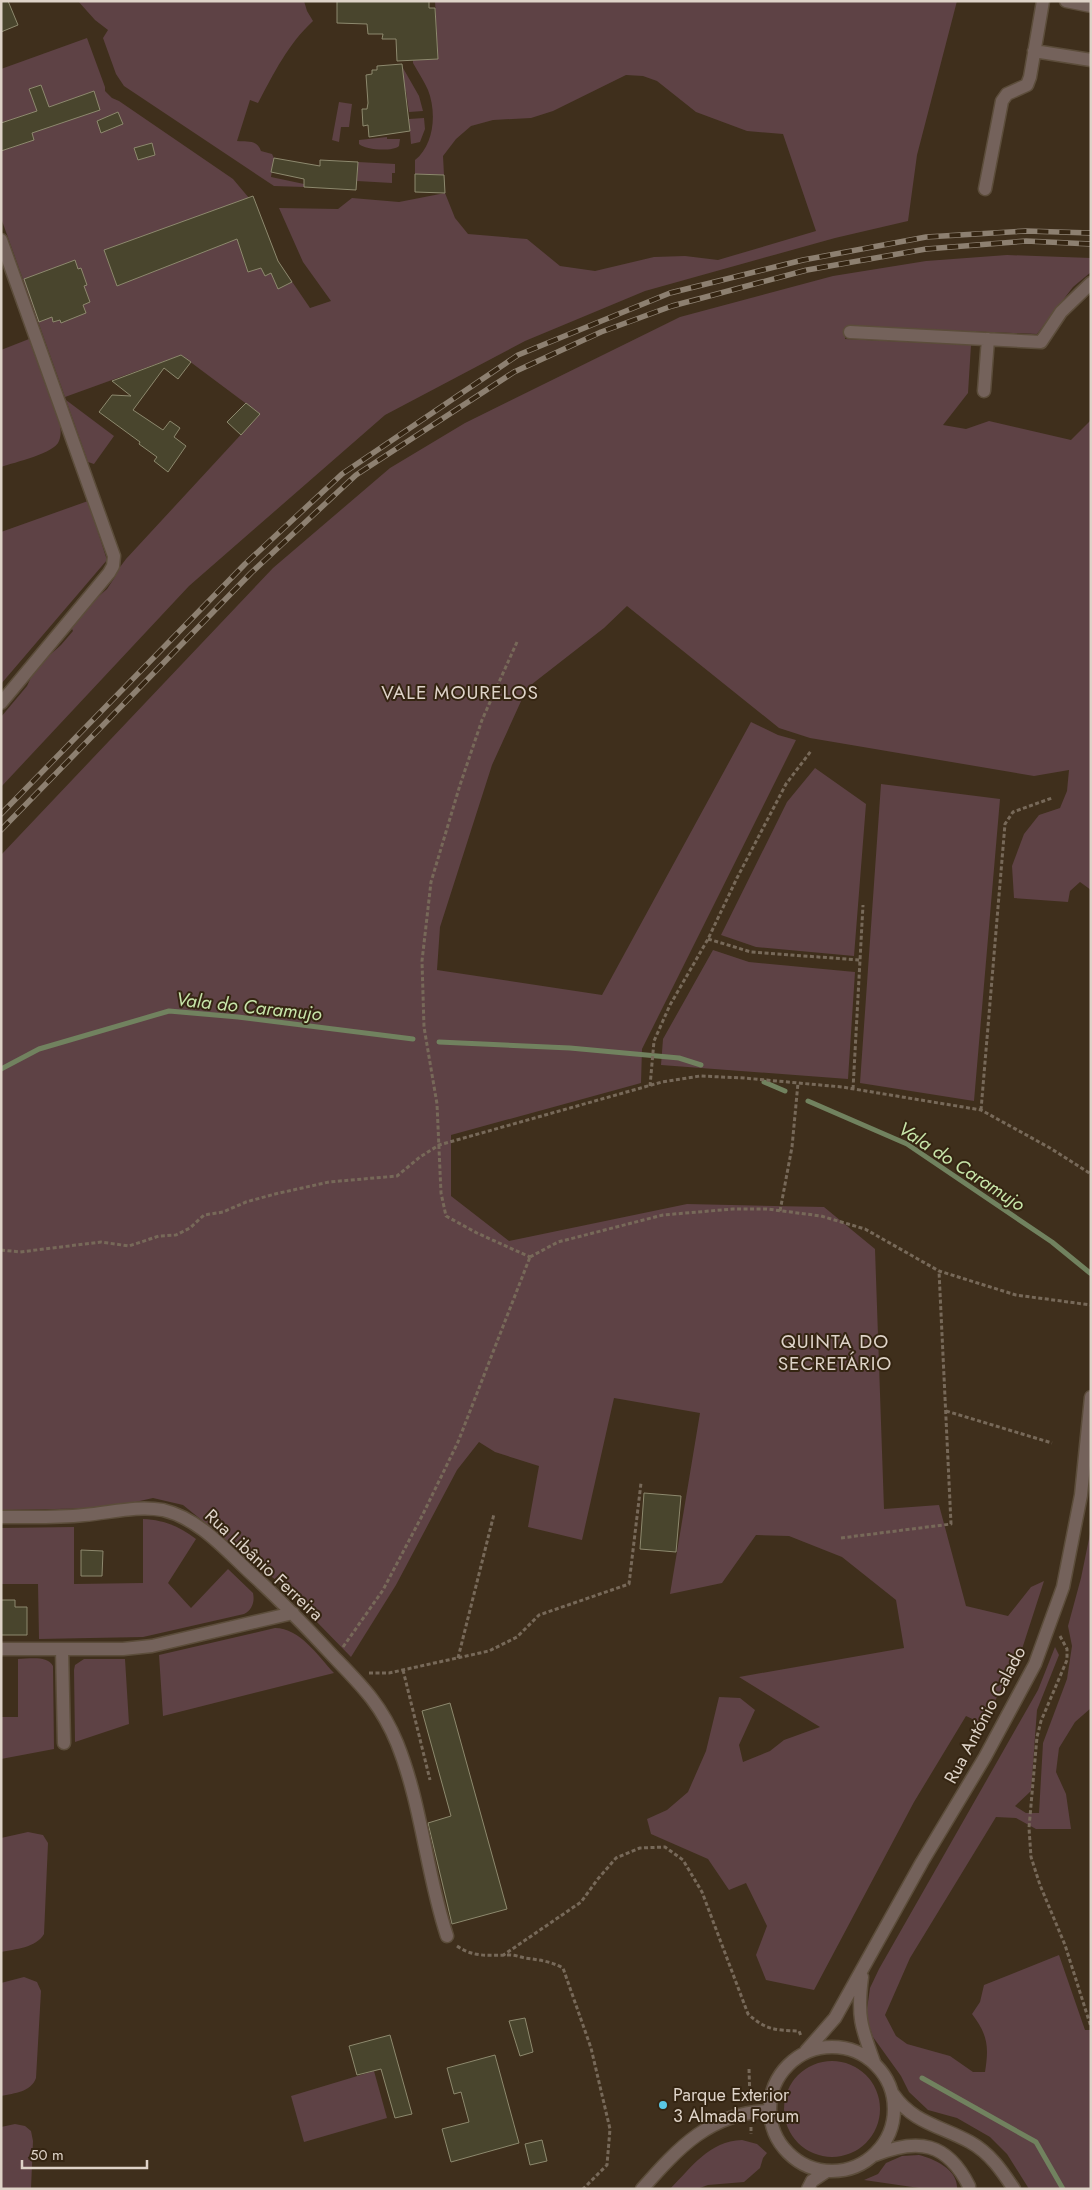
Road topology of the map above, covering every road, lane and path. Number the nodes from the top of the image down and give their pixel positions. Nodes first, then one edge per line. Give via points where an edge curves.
1 (1043, 1) edge
2 (1066, 1) edge
3 (1091, 6) edge
4 (1034, 51) junction
5 (1091, 60) edge
6 (985, 189) dead end
7 (1, 240) edge
8 (1091, 283) edge
9 (850, 332) dead end
10 (988, 339) junction
11 (984, 391) dead end
12 (516, 642) dead end
13 (1, 703) edge
14 (811, 751) dead end
15 (1052, 798) dead end
16 (863, 905) dead end
17 (708, 939) junction
18 (859, 960) junction
19 (798, 1083) junction
20 (650, 1086) junction
21 (852, 1089) junction
22 (981, 1110) junction
23 (439, 1145) junction
24 (1091, 1174) edge
25 (780, 1211) junction
26 (1, 1250) edge
27 (530, 1257) junction
28 (939, 1271) junction
29 (1091, 1305) edge
30 (1091, 1397) edge
31 (946, 1411) junction
32 (1052, 1442) dead end
33 (641, 1483) dead end
34 (494, 1514) dead end
35 (1, 1517) edge
36 (841, 1538) dead end
37 (293, 1613) junction
38 (1048, 1628) junction
39 (62, 1649) junction
40 (1, 1650) edge
41 (458, 1658) junction
42 (343, 1665) junction
43 (403, 1670) junction
44 (64, 1743) dead end
45 (430, 1780) dead end
46 (447, 1936) joint
47 (502, 1956) junction
48 (862, 1970) junction
49 (1091, 2027) edge
50 (806, 2051) junction
51 (874, 2062) junction
52 (892, 2092) junction
53 (769, 2111) junction
54 (873, 2156) junction
55 (827, 2171) junction
56 (969, 2186) dead end
57 (583, 2189) edge
58 (642, 2189) edge
59 (808, 2189) edge
60 (1014, 2189) edge

1 - 4 street
2 - 3 street
4 - 5 street
4 - 6 street via 1027,84 1007,94 1002,101
7 - 13 street via 114,556 109,573
8 - 10 street via 1061,312 1041,342
9 - 10 street
10 - 11 street
12 - 23 path via 482,720 431,882 422,961 424,1027 437,1104
14 - 17 path via 786,784
15 - 22 path via 1013,812 1005,824
16 - 18 path
17 - 18 path via 750,952
17 - 20 path via 670,1005 654,1041
18 - 21 path
19 - 20 path via 700,1076
19 - 21 path
19 - 25 path via 792,1147
20 - 23 path
21 - 22 path
22 - 24 path
23 - 26 path via 396,1176 329,1182 282,1192 204,1216 176,1236 159,1236 129,1246 102,1242 20,1252
23 - 27 path via 441,1193 446,1216
25 - 27 path via 733,1209 663,1215 558,1242
25 - 28 path via 821,1216 865,1229
27 - 42 path via 458,1442 424,1514
28 - 29 path via 1016,1295
28 - 31 path
30 - 38 street, Rua António Calado via 1081,1496 1063,1587
31 - 32 path
31 - 36 path via 951,1524
33 - 41 path via 629,1584 539,1615 517,1637 489,1651
34 - 41 path
35 - 37 street, Rua Libânio Ferreira via 70,1516 142,1508 176,1514 189,1519 206,1533
37 - 39 street via 152,1646
37 - 42 street, Rua Libânio Ferreira
38 - 48 street, Rua António Calado via 1035,1664 990,1748
38 - 49 path via 1062,1638 1067,1660 1041,1721 1029,1828 1031,1857 1065,1944
39 - 40 street
39 - 44 street
41 - 43 path
42 - 43 path via 389,1673
42 - 46 street, Rua Libânio Ferreira via 373,1699 397,1743 417,1809
43 - 45 path
46 - 47 path via 453,1944 470,1954
47 - 50 path via 581,1902 616,1858 640,1848 665,1847 683,1860 702,1892 748,2014 761,2026 798,2031
47 - 57 path via 512,1954 550,1961 563,1968 569,1985 590,2048 610,2129 607,2166
48 - 50 street, Rua António Calado via 835,2018
48 - 51 street, Rua António Calado via 860,2023
50 - 51 street via 821,2046 837,2046 858,2052
50 - 53 street via 787,2064 775,2081
51 - 52 street
52 - 54 street via 892,2126
52 - 60 street via 911,2114 971,2142 985,2152
53 - 55 street via 772,2128 787,2153 809,2167
53 - 58 street via 750,2111 709,2126 692,2137
54 - 55 street via 844,2170
54 - 56 street via 910,2144 933,2148 955,2165
55 - 59 street via 812,2180

